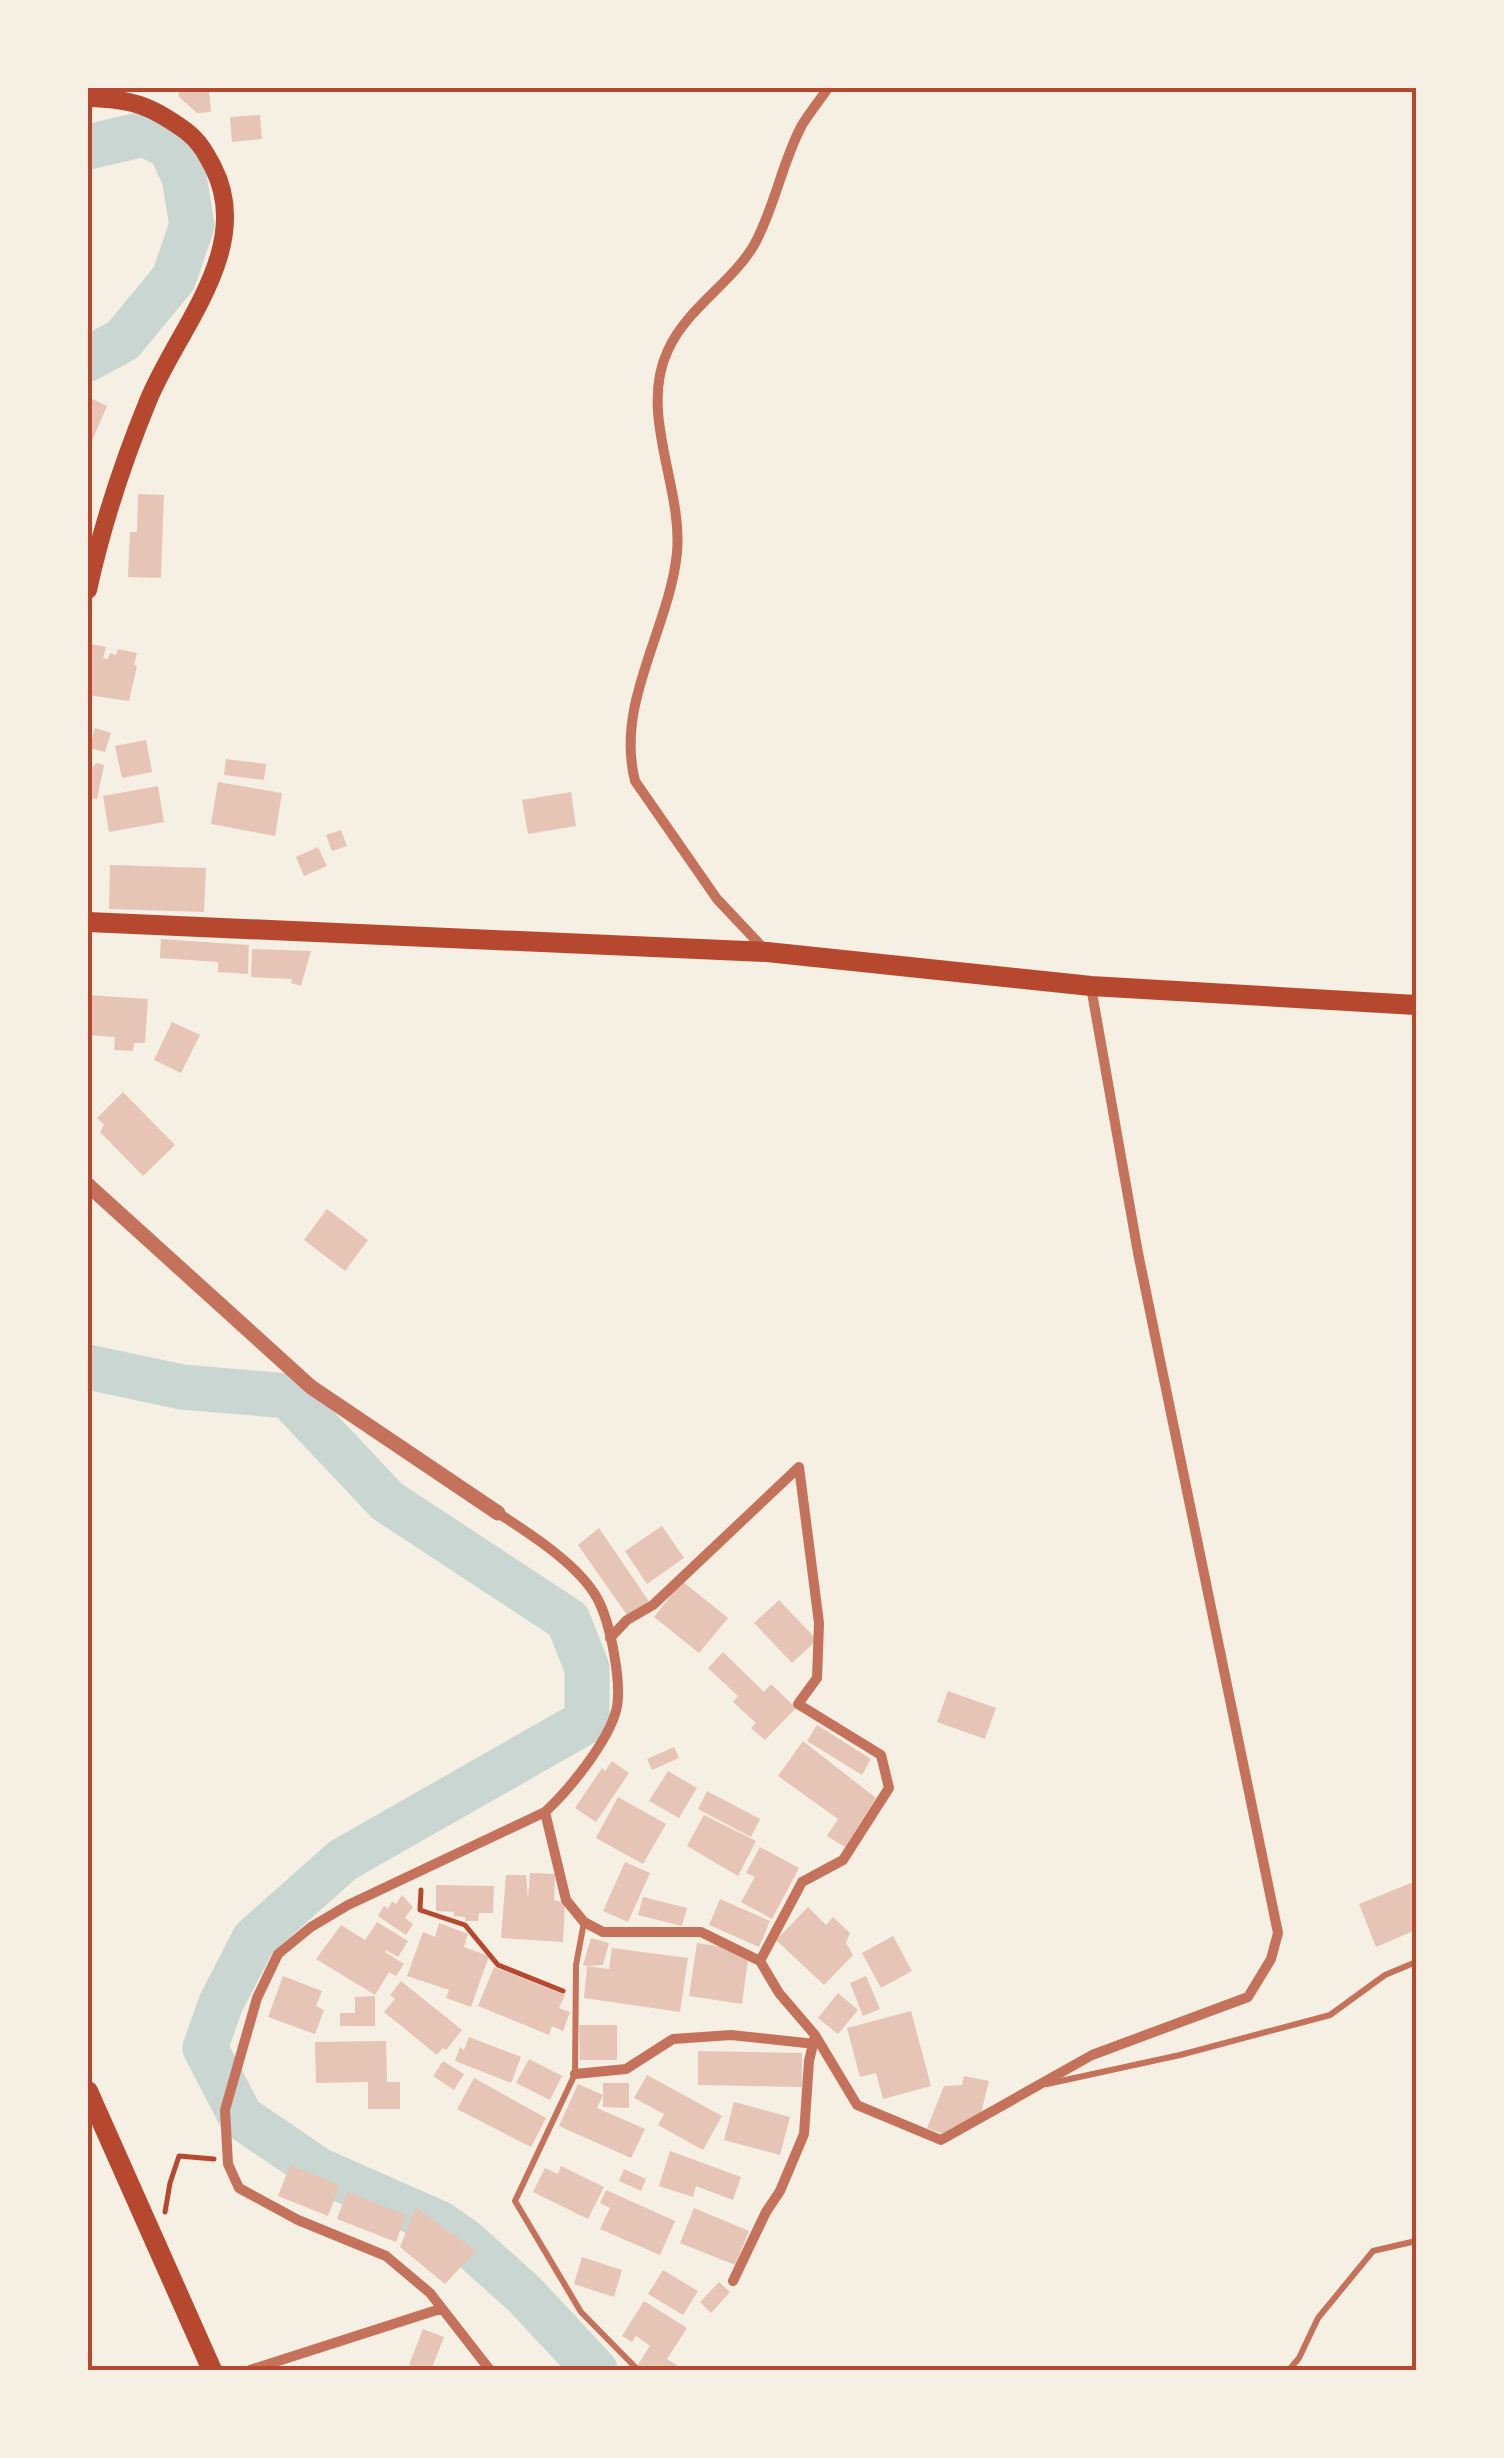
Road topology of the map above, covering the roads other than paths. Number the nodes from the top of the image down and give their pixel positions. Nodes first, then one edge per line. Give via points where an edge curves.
1 (828, 88) edge
2 (88, 98) edge
3 (88, 590) edge
4 (88, 922) edge
5 (767, 952) junction
6 (1091, 986) junction
7 (1416, 1005) edge
8 (88, 1185) edge
9 (498, 1513) joint
10 (610, 1638) junction
11 (545, 1812) junction
12 (584, 1922) junction
13 (760, 1960) junction
14 (1416, 1962) edge
15 (815, 2039) junction
16 (576, 2074) junction
17 (1031, 2088) junction
18 (88, 2091) edge
19 (1416, 2242) edge
20 (733, 2281) dead end
21 (440, 2309) junction
22 (212, 2370) edge
23 (250, 2370) edge
24 (490, 2370) edge
25 (638, 2370) edge
26 (1288, 2370) edge

1 - 5 street via 802,125 753,246 686,320 667,352 658,389 677,552 634,704 635,781 717,899
2 - 3 main road via 124,98 161,113 200,142 220,181 225,214 214,272 148,399 100,533
4 - 5 main road
5 - 6 main road
6 - 7 main road
6 - 17 street via 1138,1252 1278,1932 1272,1959 1248,1997 1092,2055
8 - 9 street via 311,1387
9 - 10 street via 550,1548 596,1597
10 - 11 street via 616,1710 590,1759
10 - 13 street via 799,1467 819,1624 817,1678 798,1704 881,1755 889,1788 843,1860 802,1882
11 - 12 street via 566,1900
11 - 21 street via 348,1905 278,1954 257,1998 225,2110 229,2160 240,2188 386,2256
12 - 13 street via 602,1932 701,1932
12 - 16 lane via 576,1966
13 - 15 street
14 - 17 lane via 1385,1975 1330,2015
15 - 16 street via 673,2039 626,2069
15 - 17 street via 857,2105 940,2140
15 - 20 street via 804,2134
16 - 25 lane via 515,2201 580,2312
18 - 22 main road
19 - 26 lane via 1372,2251 1318,2318
21 - 23 street
21 - 24 street

